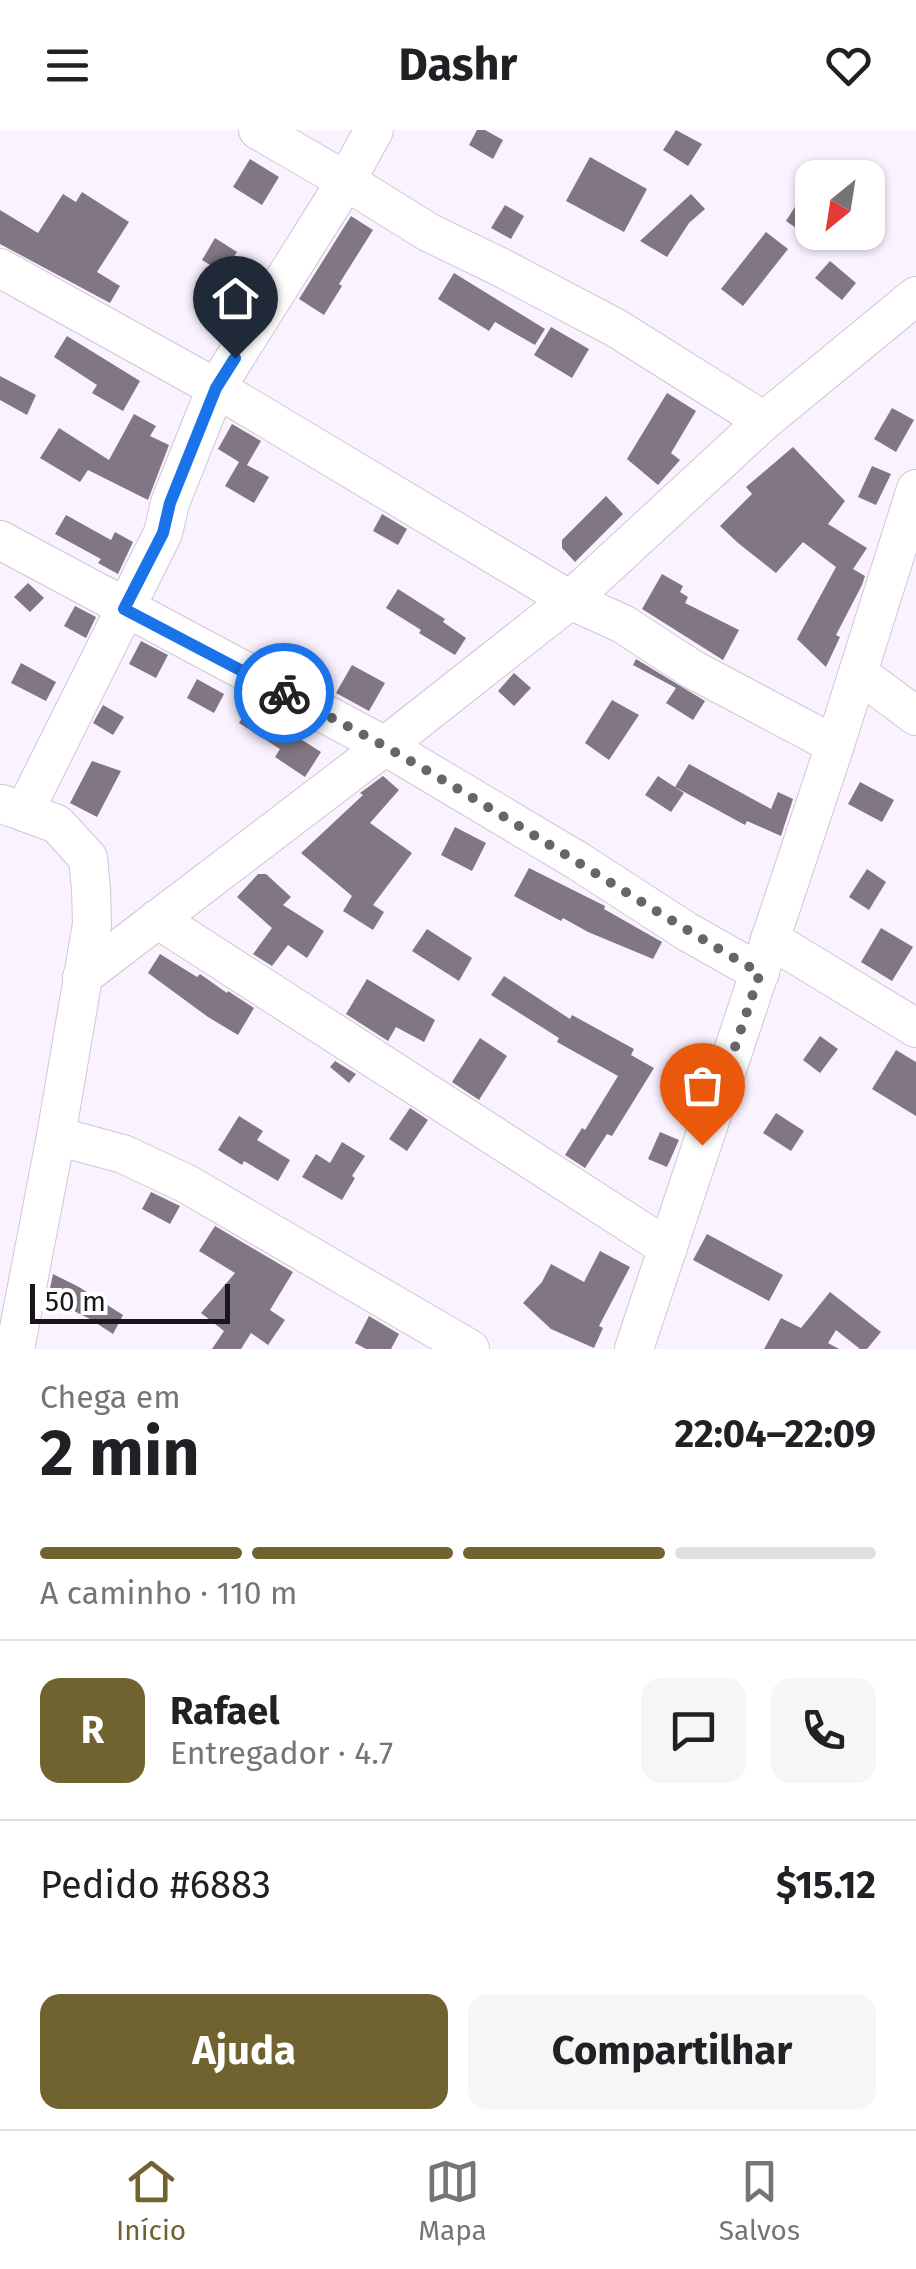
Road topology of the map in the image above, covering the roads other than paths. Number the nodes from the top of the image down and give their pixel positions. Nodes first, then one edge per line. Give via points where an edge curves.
1 (258, 130) edge
2 (374, 130) edge
3 (346, 181) junction
4 (0, 268) edge
5 (916, 296) edge
6 (216, 388) junction
7 (764, 421) junction
8 (916, 490) edge
9 (0, 540) edge
10 (570, 600) junction
11 (124, 609) junction
12 (858, 673) junction
13 (916, 716) edge
14 (835, 745) junction
15 (385, 746) junction
16 (12, 808) edge
17 (157, 919) junction
18 (765, 956) junction
19 (82, 976) junction
20 (916, 1028) edge
21 (56, 1136) junction
22 (668, 1248) junction
23 (15, 1349) edge
24 (470, 1349) edge
25 (634, 1349) edge

1 - 3 street
2 - 3 street
3 - 6 street
3 - 7 street via 428,232 616,328
4 - 6 street
5 - 7 street
6 - 10 street
6 - 11 street via 163,533
7 - 10 street
8 - 12 street
9 - 11 street
10 - 14 street
10 - 15 street
11 - 15 street
11 - 16 street
12 - 13 street
12 - 14 street
14 - 18 street
15 - 17 street
15 - 18 street via 686,931
16 - 19 street via 57,824 88,858 92,924
17 - 19 street
17 - 22 street
18 - 20 street
18 - 22 street
19 - 21 street
21 - 23 street
21 - 24 street via 123,1154 187,1184
22 - 25 street

